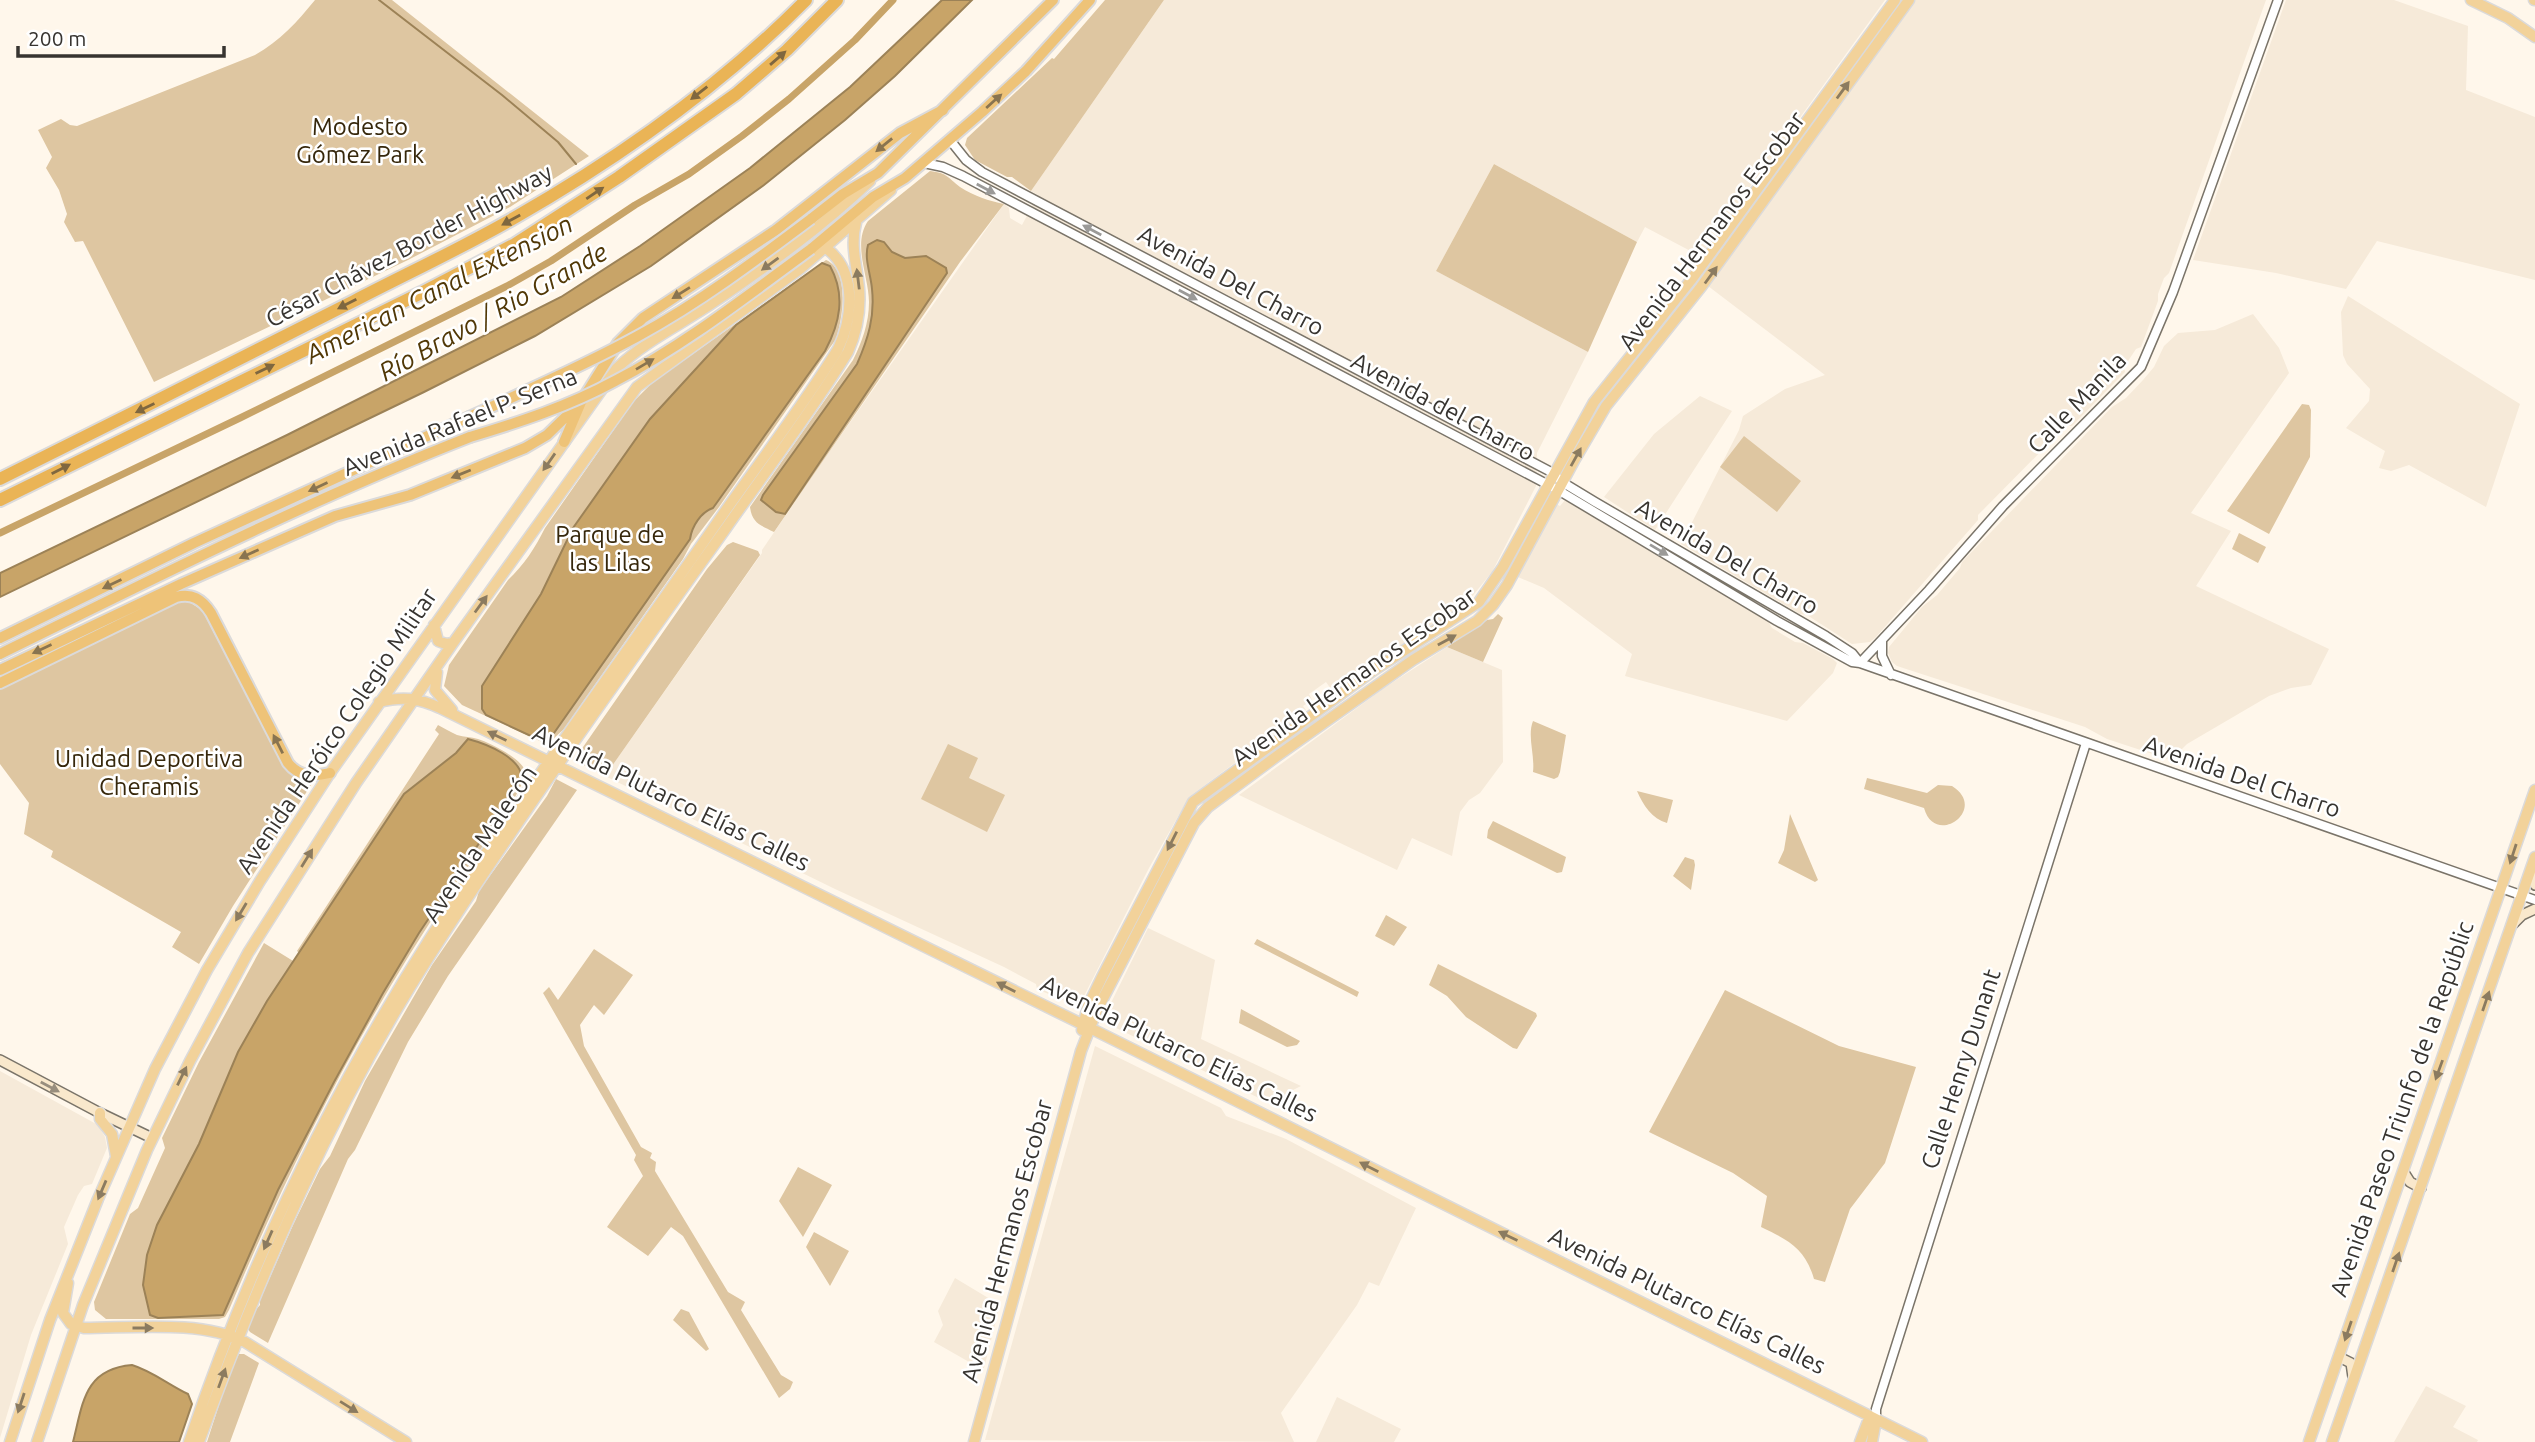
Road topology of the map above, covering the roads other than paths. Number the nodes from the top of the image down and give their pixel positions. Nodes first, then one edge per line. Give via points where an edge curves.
1 (806, 0) edge
2 (837, 0) edge
3 (1053, 0) edge
4 (1090, 0) edge
5 (1895, 0) edge
6 (1909, 0) edge
7 (2278, 0) edge
8 (2471, 0) edge
9 (1881, 19) junction
10 (1890, 26) junction
11 (2535, 37) edge
12 (943, 110) junction
13 (950, 141) junction
14 (924, 163) junction
15 (878, 173) junction
16 (905, 178) junction
17 (856, 223) junction
18 (1715, 247) junction
19 (827, 248) junction
20 (1726, 255) junction
21 (1627, 362) junction
22 (1636, 369) junction
23 (603, 387) junction
24 (581, 402) junction
25 (564, 442) junction
26 (1511, 451) junction
27 (1506, 462) junction
28 (1553, 473) junction
29 (0, 479) edge
30 (1547, 484) junction
31 (1560, 486) junction
32 (0, 500) edge
33 (1525, 526) junction
34 (1536, 531) junction
35 (434, 625) junction
36 (0, 638) edge
37 (1882, 641) junction
38 (453, 643) junction
39 (0, 654) edge
40 (442, 660) junction
41 (1860, 663) junction
42 (0, 670) edge
43 (1891, 675) junction
44 (0, 683) edge
45 (415, 698) junction
46 (379, 702) junction
47 (456, 716) junction
48 (2086, 743) junction
49 (563, 744) junction
50 (525, 750) junction
51 (1248, 763) junction
52 (554, 765) junction
53 (330, 773) junction
54 (2535, 790) edge
55 (1194, 823) junction
56 (2535, 857) edge
57 (2531, 869) junction
58 (2535, 885) edge
59 (2501, 888) junction
60 (2522, 895) junction
61 (1142, 898) junction
62 (2535, 900) edge
63 (2535, 909) edge
64 (2512, 925) junction
65 (1125, 955) junction
66 (1086, 1026) junction
67 (0, 1060) edge
68 (100, 1113) junction
69 (128, 1127) junction
70 (152, 1138) junction
71 (116, 1156) junction
72 (2403, 1171) junction
73 (2421, 1188) junction
74 (67, 1276) junction
75 (75, 1326) junction
76 (232, 1336) junction
77 (2339, 1357) junction
78 (2353, 1382) junction
79 (1874, 1415) junction
80 (10, 1442) edge
81 (37, 1442) edge
82 (189, 1442) edge
83 (199, 1442) edge
84 (406, 1442) edge
85 (974, 1442) edge
86 (1860, 1442) edge
87 (1872, 1442) edge
88 (1922, 1442) edge
89 (2309, 1442) edge
90 (2332, 1442) edge

1 -> 29 highway, César Chávez Border Highway via 696,96 619,153 514,218
32 -> 2 highway, César Chávez Border Highway via 515,244 736,94
3 - 12 highway, Avenida Rafael P. Serna
13 -> 4 highway, Avenida Rafael P. Serna via 1026,71
5 - 9 main road, Avenida Hermanos Escobar
6 - 10 main road, Avenida Hermanos Escobar
7 - 37 street, Calle Manila via 2173,292 2141,367 2003,506
8 - 11 main road
9 - 10 main road
9 - 18 main road, Avenida Hermanos Escobar
20 -> 10 main road, Avenida Hermanos Escobar
12 - 15 highway, Avenida Rafael P. Serna
12 -> 24 highway via 900,133 776,230 650,312 618,343
13 - 14 highway, Avenida Rafael P. Serna
26 -> 13 street, Avenida Del Charro via 982,172
14 - 16 highway, Avenida Rafael P. Serna
14 -> 27 street, Avenida del Charro via 963,176
15 -> 23 main road, Avenida Heróico Colegio Militar via 793,247 631,355
15 -> 36 highway, Avenida Rafael P. Serna, bridge via 719,286 589,362
16 - 17 main road, Avenida Heróico Colegio Militar
23 -> 16 highway, Avenida Rafael P. Serna, bridge via 673,347
17 - 19 main road, Avenida Heróico Colegio Militar
52 -> 17 main road, Avenida Malecón via 848,352 860,309 853,237
18 - 20 main road
18 - 21 main road, Avenida Hermanos Escobar
38 -> 19 main road, Avenida Heróico Colegio Militar via 637,387
19 - 49 main road, Avenida Malecón via 839,259 849,292 847,327 838,349
22 -> 20 main road, Avenida Hermanos Escobar
21 - 22 main road
21 - 28 main road, Avenida Hermanos Escobar via 1594,402
31 -> 22 main road, Avenida Hermanos Escobar via 1602,412
23 - 25 main road, Avenida Heróico Colegio Militar
23 - 39 highway, Avenida Rafael P. Serna, bridge via 535,417 411,460
24 - 25 highway
24 -> 42 highway via 547,435 525,448 410,495 335,516
25 -> 35 main road, Avenida Heróico Colegio Militar
26 - 27 street
26 - 28 street, Avenida Del Charro
27 - 30 street, Avenida del Charro
28 - 30 main road, Avenida Hermanos Escobar
28 - 31 street, Avenida Del Charro
30 - 31 street, Avenida del Charro
30 - 33 main road, Avenida Hermanos Escobar
31 - 34 main road, Avenida Hermanos Escobar
31 - 41 street, Avenida del Charro via 1777,621
33 - 34 main road
33 - 51 main road, Avenida Hermanos Escobar via 1479,602 1374,670
55 -> 34 main road, Avenida Hermanos Escobar via 1208,807 1323,722 1477,621 1498,599
35 - 38 main road via 438,641
35 - 46 main road, Avenida Heróico Colegio Militar
37 - 41 street, Calle Manila
37 - 43 street via 1882,656
38 - 40 main road, Avenida Heróico Colegio Militar
40 - 45 main road, Avenida Heróico Colegio Militar
40 - 47 main road via 435,690
41 - 43 street, Avenida Del Charro
43 - 48 street, Avenida Del Charro
53 -> 44 highway via 304,775 288,763 211,613 192,596 176,597
45 - 46 main road
45 - 47 main road, Avenida Plutarco Elías Calles
70 -> 45 main road, Avenida Heróico Colegio Militar via 248,953
46 - 53 main road, Avenida Heróico Colegio Militar
50 -> 47 main road, Avenida Plutarco Elías Calles
48 - 59 street, Avenida Del Charro
48 - 79 street, Calle Henry Dunant
49 - 50 main road via 550,750
49 - 52 main road, Avenida Malecón
50 - 52 main road, Avenida Plutarco Elías Calles
51 - 55 main road via 1240,775 1199,806 1192,816
51 -> 61 main road, Avenida Hermanos Escobar via 1193,802
66 -> 52 main road, Avenida Plutarco Elías Calles
52 - 76 main road, Avenida Malecón via 392,1020 336,1122
53 -> 69 main road, Avenida Heróico Colegio Militar via 213,959
54 -> 59 main road, Avenida Paseo Triunfo de la Repúblic
55 - 65 main road, Avenida Hermanos Escobar
56 - 57 main road
57 - 58 main road
57 - 60 main road
59 - 60 street, Avenida Del Charro
59 -> 72 main road, Avenida Paseo Triunfo de la Repúblic
60 - 62 street, Avenida Del Charro
60 - 64 main road
61 - 65 main road via 1146,906
61 - 66 main road, Avenida Hermanos Escobar via 1096,989
63 - 64 main road
73 -> 64 main road
65 - 66 main road, Avenida Hermanos Escobar
79 -> 66 main road, Avenida Plutarco Elías Calles
66 - 85 main road, Avenida Hermanos Escobar
67 -> 68 main road
68 - 69 main road
68 - 71 main road via 112,1134
69 - 70 main road
69 - 71 main road, Avenida Heróico Colegio Militar
70 - 75 main road, Avenida Heróico Colegio Militar
71 -> 74 main road, Avenida Heróico Colegio Militar
72 - 73 main road
72 -> 77 main road, Avenida Paseo Triunfo de la Repúblic
78 -> 73 main road
74 - 75 main road via 63,1313
74 -> 80 main road, Avenida Heróico Colegio Militar
75 -> 76 main road via 204,1329
75 - 81 main road, Avenida Heróico Colegio Militar
76 - 82 main road, Avenida Malecón
83 -> 76 main road, Avenida Malecón
76 -> 84 main road
77 - 78 main road via 2352,1364
77 - 89 main road, Avenida Paseo Triunfo de la Repúblic
78 - 90 main road
79 - 86 main road, Calle Henry Dunant
79 - 87 main road, Calle Henry Dunant
79 - 88 main road, Avenida Plutarco Elías Calles

